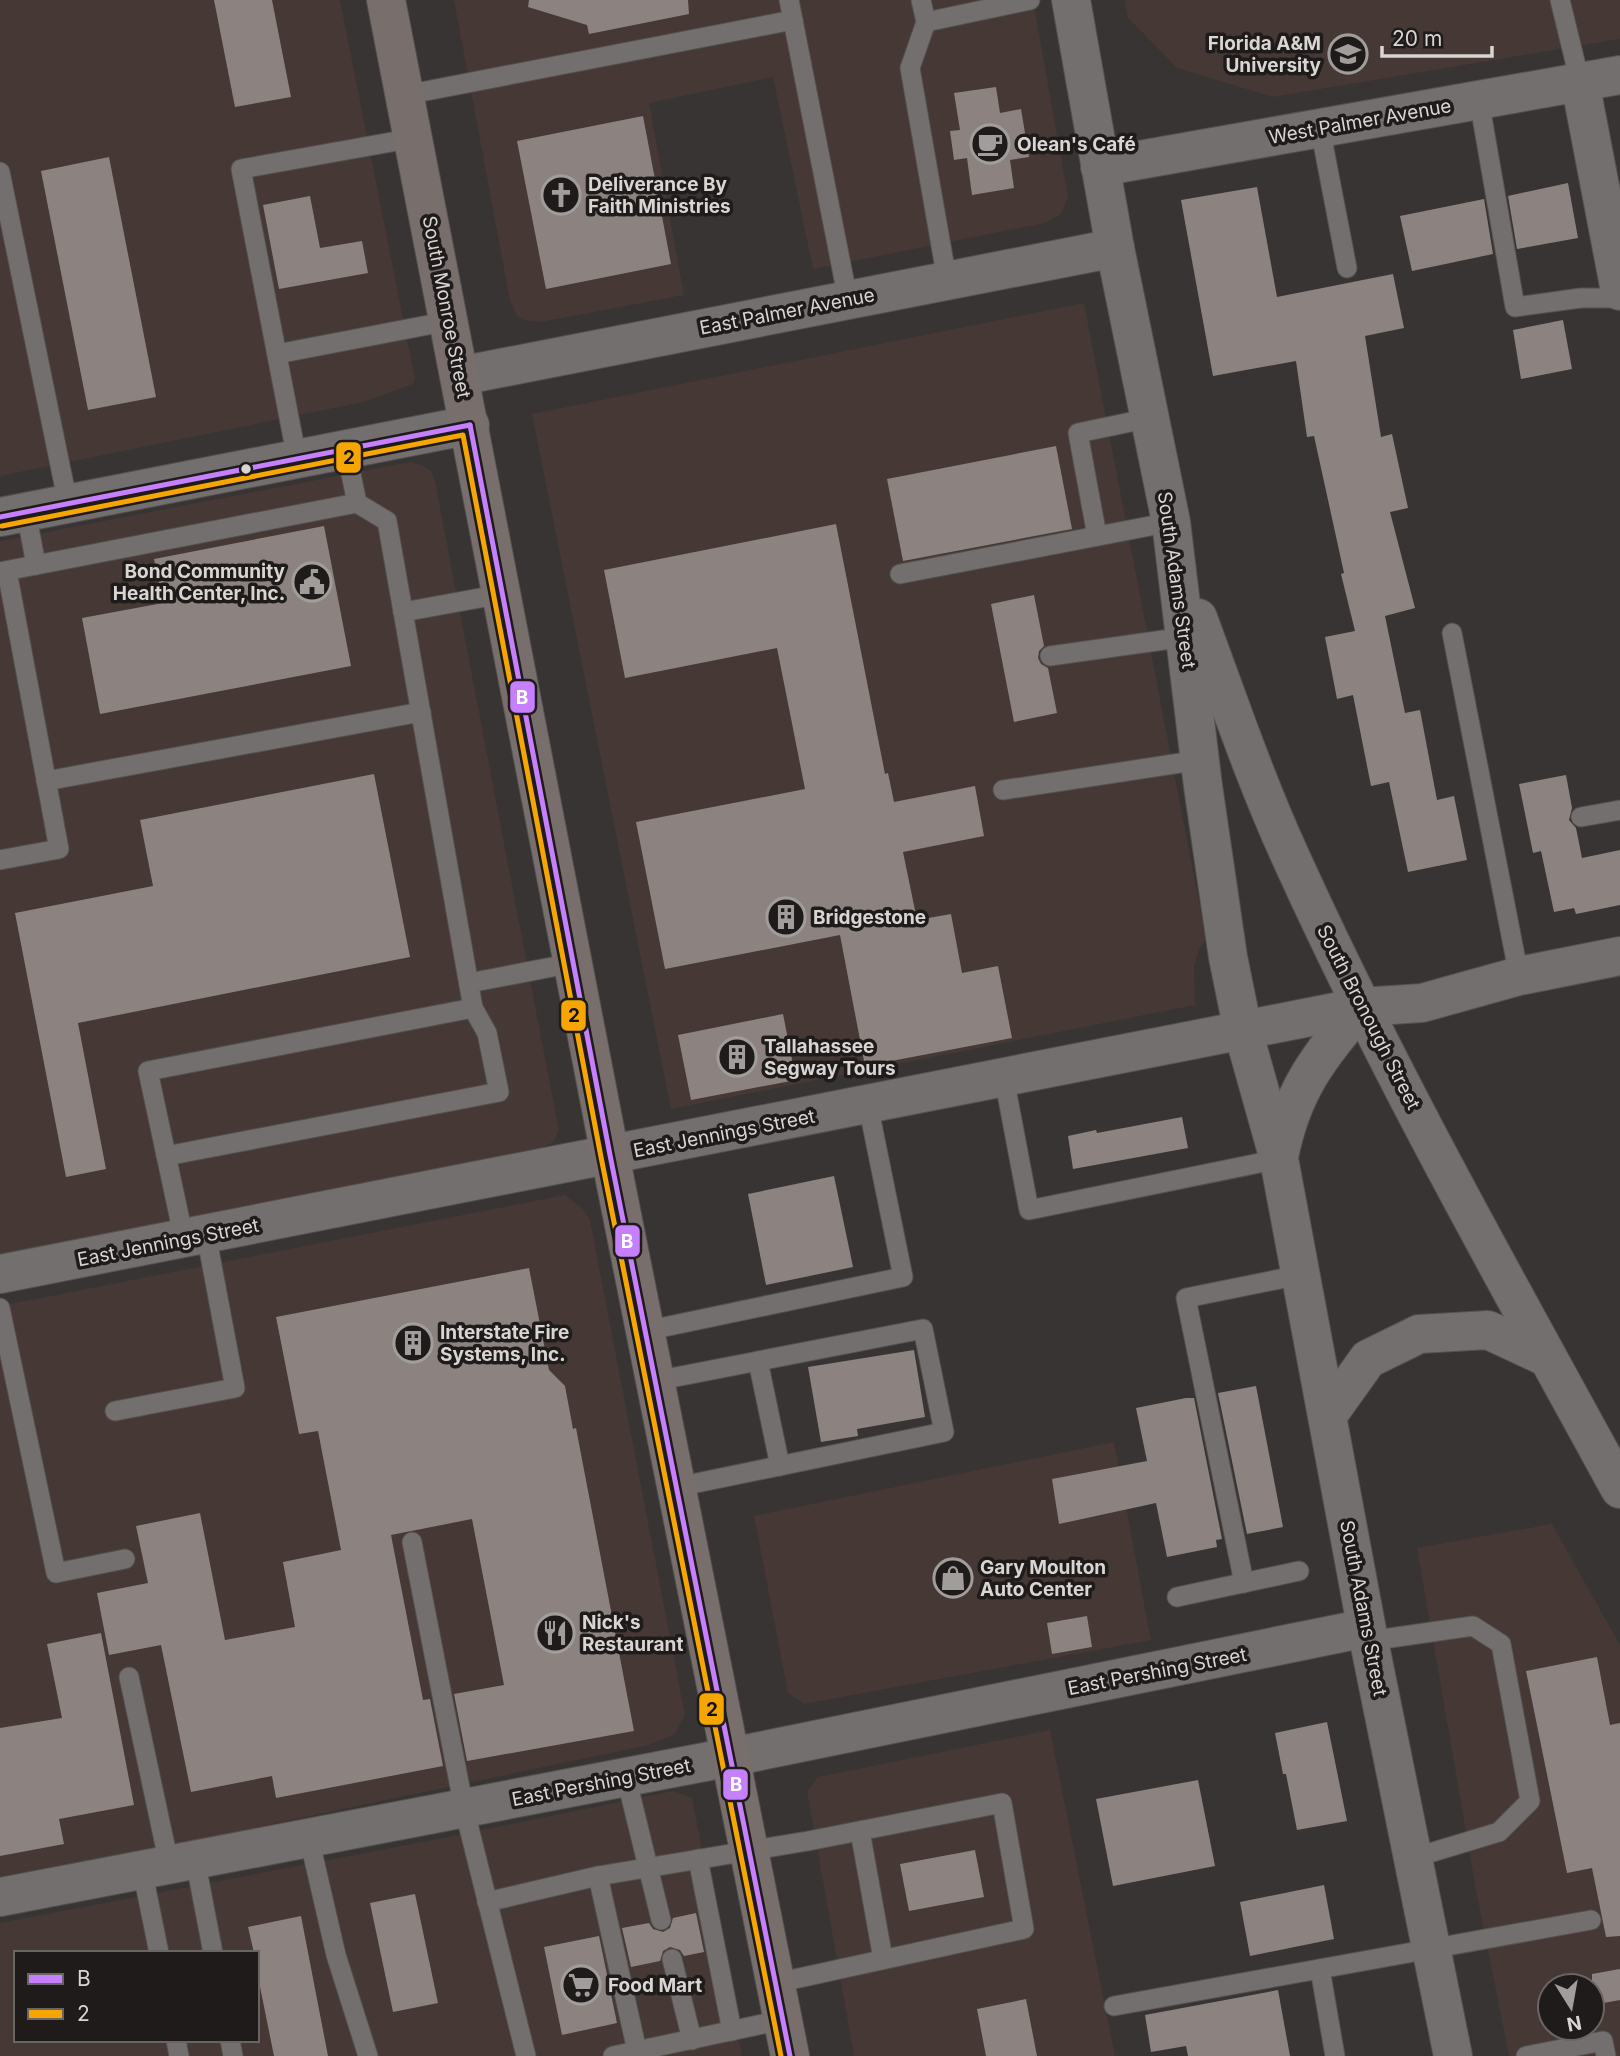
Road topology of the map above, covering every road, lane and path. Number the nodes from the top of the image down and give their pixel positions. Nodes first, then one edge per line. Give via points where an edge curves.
1 (386, 0) edge
2 (789, 0) edge
3 (921, 0) edge
4 (1030, 0) edge
5 (1071, 0) edge
6 (1560, 0) edge
7 (793, 20) junction
8 (926, 23) junction
9 (1620, 75) edge
10 (1580, 82) junction
11 (405, 95) junction
12 (1479, 100) junction
13 (1320, 128) junction
14 (414, 138) junction
15 (1100, 167) junction
16 (0, 172) edge
17 (1115, 248) junction
18 (1348, 268) dead end
19 (947, 280) junction
20 (1620, 291) edge
21 (1620, 298) edge
22 (848, 300) junction
23 (449, 321) junction
24 (277, 354) junction
25 (460, 376) junction
26 (1150, 418) junction
27 (470, 425) junction
28 (346, 450) junction
29 (297, 459) junction
30 (357, 503) junction
31 (68, 504) junction
32 (13, 514) edge
33 (1171, 522) junction
34 (1097, 536) junction
35 (36, 565) junction
36 (3, 571) edge
37 (900, 574) dead end
38 (502, 594) junction
39 (403, 612) junction
40 (1452, 632) dead end
41 (1185, 637) junction
42 (1050, 656) dead end
43 (421, 712) junction
44 (1200, 760) junction
45 (46, 781) junction
46 (1003, 790) dead end
47 (1620, 810) edge
48 (1581, 817) dead end
49 (0, 860) edge
50 (1620, 956) edge
51 (573, 963) junction
52 (1519, 976) junction
53 (469, 983) junction
54 (1361, 1007) junction
55 (473, 1008) junction
56 (1243, 1031) junction
57 (1004, 1078) junction
58 (868, 1105) junction
59 (610, 1155) junction
60 (166, 1156) junction
61 (1279, 1159) junction
62 (195, 1236) junction
63 (0, 1275) edge
64 (1300, 1275) junction
65 (0, 1308) edge
66 (645, 1331) junction
67 (1548, 1357) junction
68 (758, 1361) junction
69 (655, 1381) junction
70 (115, 1411) dead end
71 (1328, 1415) junction
72 (780, 1465) junction
73 (677, 1487) junction
74 (1620, 1489) edge
75 (412, 1542) dead end
76 (125, 1559) dead end
77 (1299, 1571) dead end
78 (1244, 1583) junction
79 (1177, 1597) dead end
80 (1368, 1635) junction
81 (129, 1676) dead end
82 (731, 1757) junction
83 (626, 1777) junction
84 (464, 1808) junction
85 (860, 1831) junction
86 (309, 1838) junction
87 (750, 1851) junction
88 (698, 1858) junction
89 (1413, 1858) junction
90 (169, 1864) junction
91 (647, 1867) junction
92 (597, 1876) junction
93 (0, 1897) edge
94 (487, 1902) junction
95 (661, 1920) dead end
96 (1591, 1920) dead end
97 (1431, 1948) junction
98 (159, 1951) edge
99 (212, 1951) edge
100 (672, 1959) dead end
101 (883, 1959) junction
102 (1320, 1969) junction
103 (776, 1983) junction
104 (1114, 2006) dead end
105 (782, 2020) junction
106 (732, 2031) junction
107 (692, 2040) junction
108 (637, 2051) junction
109 (368, 2056) edge
110 (526, 2056) edge
111 (613, 2056) edge
112 (790, 2056) edge
113 (1335, 2056) edge
114 (1453, 2056) edge
115 (1526, 2056) edge
116 (1606, 2056) edge

1 - 11 main road, South Monroe Street
2 - 7 lane
3 - 8 lane
4 - 8 lane
5 - 15 street, South Adams Street
6 - 10 lane
7 - 11 lane
7 - 22 lane
8 - 19 lane via 911,68
9 - 10 street, West Palmer Avenue
10 - 12 street, West Palmer Avenue
10 - 20 street
11 - 14 main road, South Monroe Street
12 - 13 street, West Palmer Avenue
12 - 21 lane via 1515,307
13 - 15 street, West Palmer Avenue
13 - 18 lane
14 - 23 main road, South Monroe Street
14 - 24 lane via 241,169
15 - 17 street, South Adams Street
16 - 31 lane
17 - 19 street, East Palmer Avenue
17 - 26 street, South Adams Street
19 - 22 street, East Palmer Avenue
22 - 25 street, East Palmer Avenue
23 - 24 lane
23 - 25 main road, South Monroe Street
24 - 29 lane
25 - 27 main road, South Monroe Street
26 - 33 street, South Adams Street
26 - 34 lane via 1078,433
27 - 28 street
27 - 38 main road, South Monroe Street
28 - 29 street
28 - 30 lane
29 - 31 street
30 - 35 lane
30 - 39 lane via 387,521
31 - 32 street
32 - 35 lane
33 - 34 lane
33 - 41 street, South Adams Street
33 - 54 street, South Bronough Street via 1197,614 1246,750
34 - 37 lane
35 - 36 lane
36 - 45 lane
38 - 39 lane
38 - 51 main road, South Monroe Street
39 - 43 lane
40 - 52 lane
41 - 42 lane
41 - 44 street, South Adams Street
43 - 45 lane
43 - 53 lane
44 - 46 lane
44 - 56 street, South Adams Street
45 - 49 lane via 59,849
47 - 48 lane
50 - 52 street, East Jennings Street
51 - 53 lane
51 - 59 main road, South Monroe Street
52 - 54 street, East Jennings Street via 1422,1003
53 - 55 lane
54 - 56 street, East Jennings Street
54 - 61 street, South Adams Street via 1300,1090 1285,1127
54 - 67 street, South Bronough Street
55 - 60 lane via 148,1071
55 - 60 lane via 487,1033 499,1092
56 - 57 street, East Jennings Street
56 - 61 street, South Adams Street
57 - 58 street, East Jennings Street
57 - 61 lane via 1029,1210
58 - 59 street, East Jennings Street
58 - 66 lane via 903,1277
59 - 62 street, East Jennings Street
59 - 66 main road, South Monroe Street
60 - 62 lane
61 - 64 street, South Adams Street
62 - 63 street, East Jennings Street
62 - 70 lane via 236,1388
64 - 71 street, South Adams Street
64 - 78 lane via 1186,1298
65 - 76 lane via 56,1573
66 - 69 main road, South Monroe Street
67 - 71 street via 1488,1330 1419,1334 1368,1359
67 - 74 street, South Bronough Street
68 - 69 lane
68 - 72 lane
68 - 72 lane via 923,1329 944,1432
69 - 73 main road, South Monroe Street
71 - 80 street, South Adams Street
72 - 73 lane
73 - 82 main road, South Monroe Street
75 - 84 lane
77 - 78 lane
78 - 79 lane
80 - 82 street, East Pershing Street
80 - 89 street, South Adams Street
80 - 89 lane via 1474,1626 1501,1644 1530,1801 1499,1832
81 - 90 lane
82 - 83 street, East Pershing Street
82 - 87 main road, South Monroe Street
83 - 84 street, East Pershing Street
83 - 91 lane
84 - 86 street, East Pershing Street
84 - 94 lane
85 - 87 lane
85 - 101 lane
85 - 101 lane via 1002,1802 1024,1929
86 - 90 street, East Pershing Street
86 - 109 lane via 336,1955
87 - 88 lane
87 - 103 main road, South Monroe Street
88 - 91 lane
88 - 106 lane
89 - 97 street, South Adams Street
90 - 93 street, East Pershing Street
90 - 98 lane
90 - 99 lane
91 - 92 lane
91 - 95 lane
92 - 94 lane
92 - 108 lane
94 - 110 lane
96 - 97 lane
97 - 102 lane
97 - 114 street, South Adams Street
100 - 107 lane
101 - 103 lane
102 - 104 lane
102 - 113 lane
103 - 105 main road, South Monroe Street
105 - 106 lane
105 - 112 main road, South Monroe Street
106 - 107 lane
107 - 108 lane
108 - 111 lane
115 - 116 lane via 1603,2041

